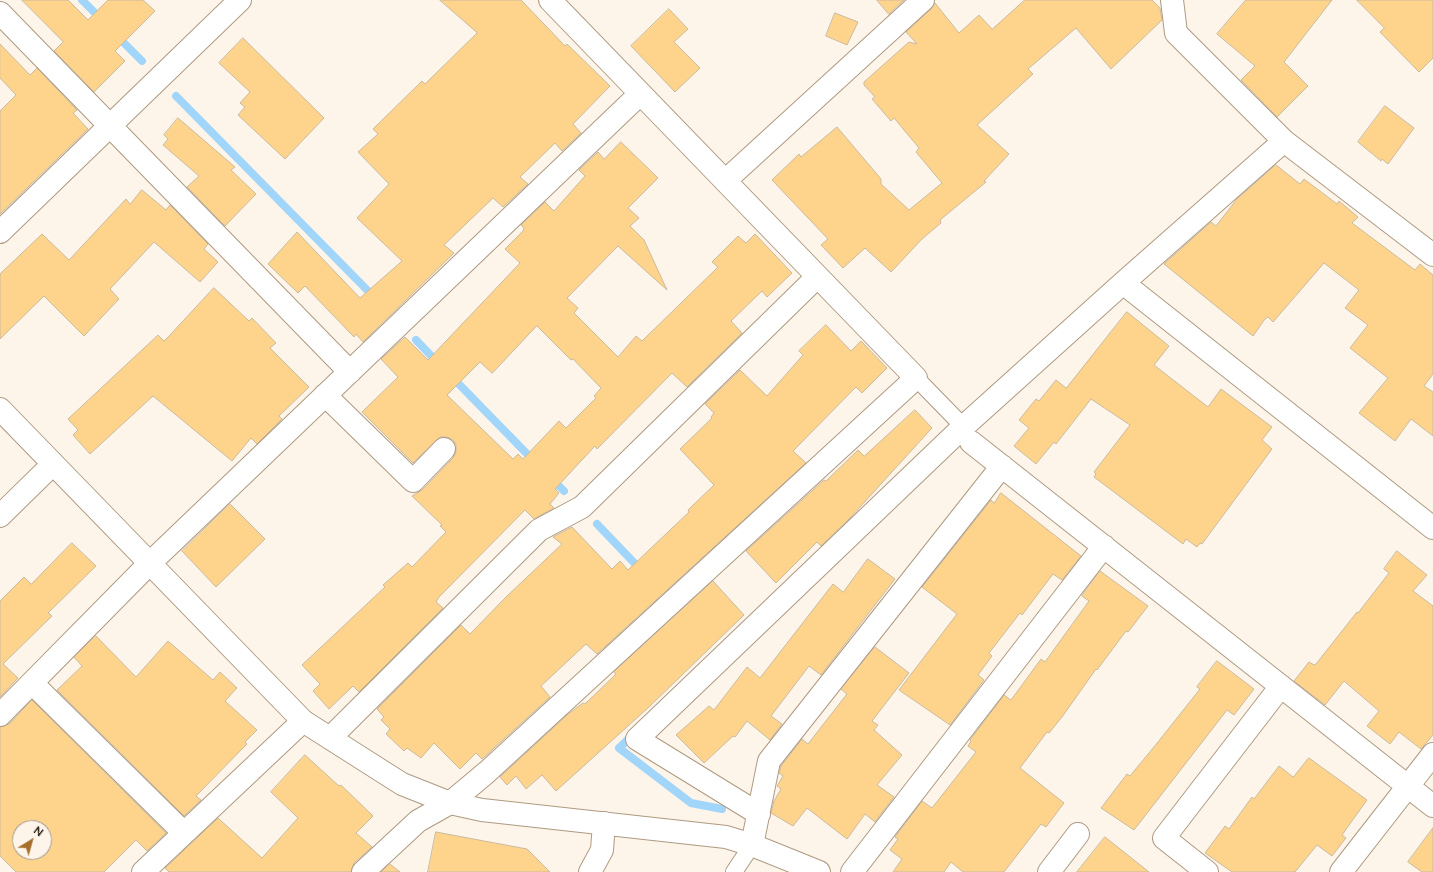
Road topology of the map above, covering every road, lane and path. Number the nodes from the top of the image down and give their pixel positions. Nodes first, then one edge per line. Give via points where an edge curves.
1 (240, 0) edge
2 (550, 0) edge
3 (923, 0) edge
4 (1172, 0) edge
5 (0, 13) edge
6 (640, 94) junction
7 (110, 126) junction
8 (1284, 142) junction
9 (725, 181) junction
10 (0, 232) edge
11 (1433, 255) edge
12 (818, 276) junction
13 (1122, 283) junction
14 (350, 372) junction
15 (916, 378) junction
16 (325, 395) junction
17 (0, 409) edge
18 (966, 435) junction
19 (444, 449) dead end
20 (53, 464) junction
21 (1002, 466) junction
22 (0, 516) edge
23 (1433, 528) edge
24 (1104, 546) junction
25 (150, 563) junction
26 (32, 683) junction
27 (1281, 686) junction
28 (0, 715) edge
29 (303, 721) junction
30 (330, 738) junction
31 (1433, 754) edge
32 (1408, 787) junction
33 (450, 803) junction
34 (1433, 806) edge
35 (759, 814) junction
36 (604, 823) junction
37 (184, 833) junction
38 (1078, 834) dead end
39 (752, 845) junction
40 (143, 872) edge
41 (363, 872) edge
42 (590, 872) edge
43 (734, 872) edge
44 (819, 872) edge
45 (852, 872) edge
46 (1049, 872) edge
47 (1207, 872) edge
48 (1341, 872) edge

1 - 7 street
2 - 6 street
3 - 9 street
4 - 8 street via 1176,33
5 - 7 street
6 - 9 street
6 - 14 street
7 - 10 street
7 - 14 street
8 - 11 street
8 - 13 street
9 - 12 street
12 - 15 street
12 - 30 street via 582,507 539,530
13 - 18 street
13 - 23 street
14 - 16 street
15 - 18 lane via 956,419
15 - 33 street via 487,772
16 - 19 street via 413,480
16 - 25 street
17 - 20 street
18 - 21 street
18 - 35 street via 637,739
20 - 22 street
20 - 25 street
21 - 24 street
21 - 35 street via 769,761
24 - 27 street
24 - 45 street
25 - 26 street
25 - 29 street
26 - 28 street
26 - 37 street
27 - 32 street
27 - 47 street via 1164,838
29 - 30 street
29 - 37 street
30 - 33 street via 402,784
31 - 32 street
32 - 34 street
32 - 48 street
33 - 36 street via 482,810
33 - 41 street via 418,821
35 - 39 street
36 - 39 street via 726,837
36 - 42 street via 602,850
37 - 40 street
38 - 46 street
39 - 43 lane
39 - 44 street

